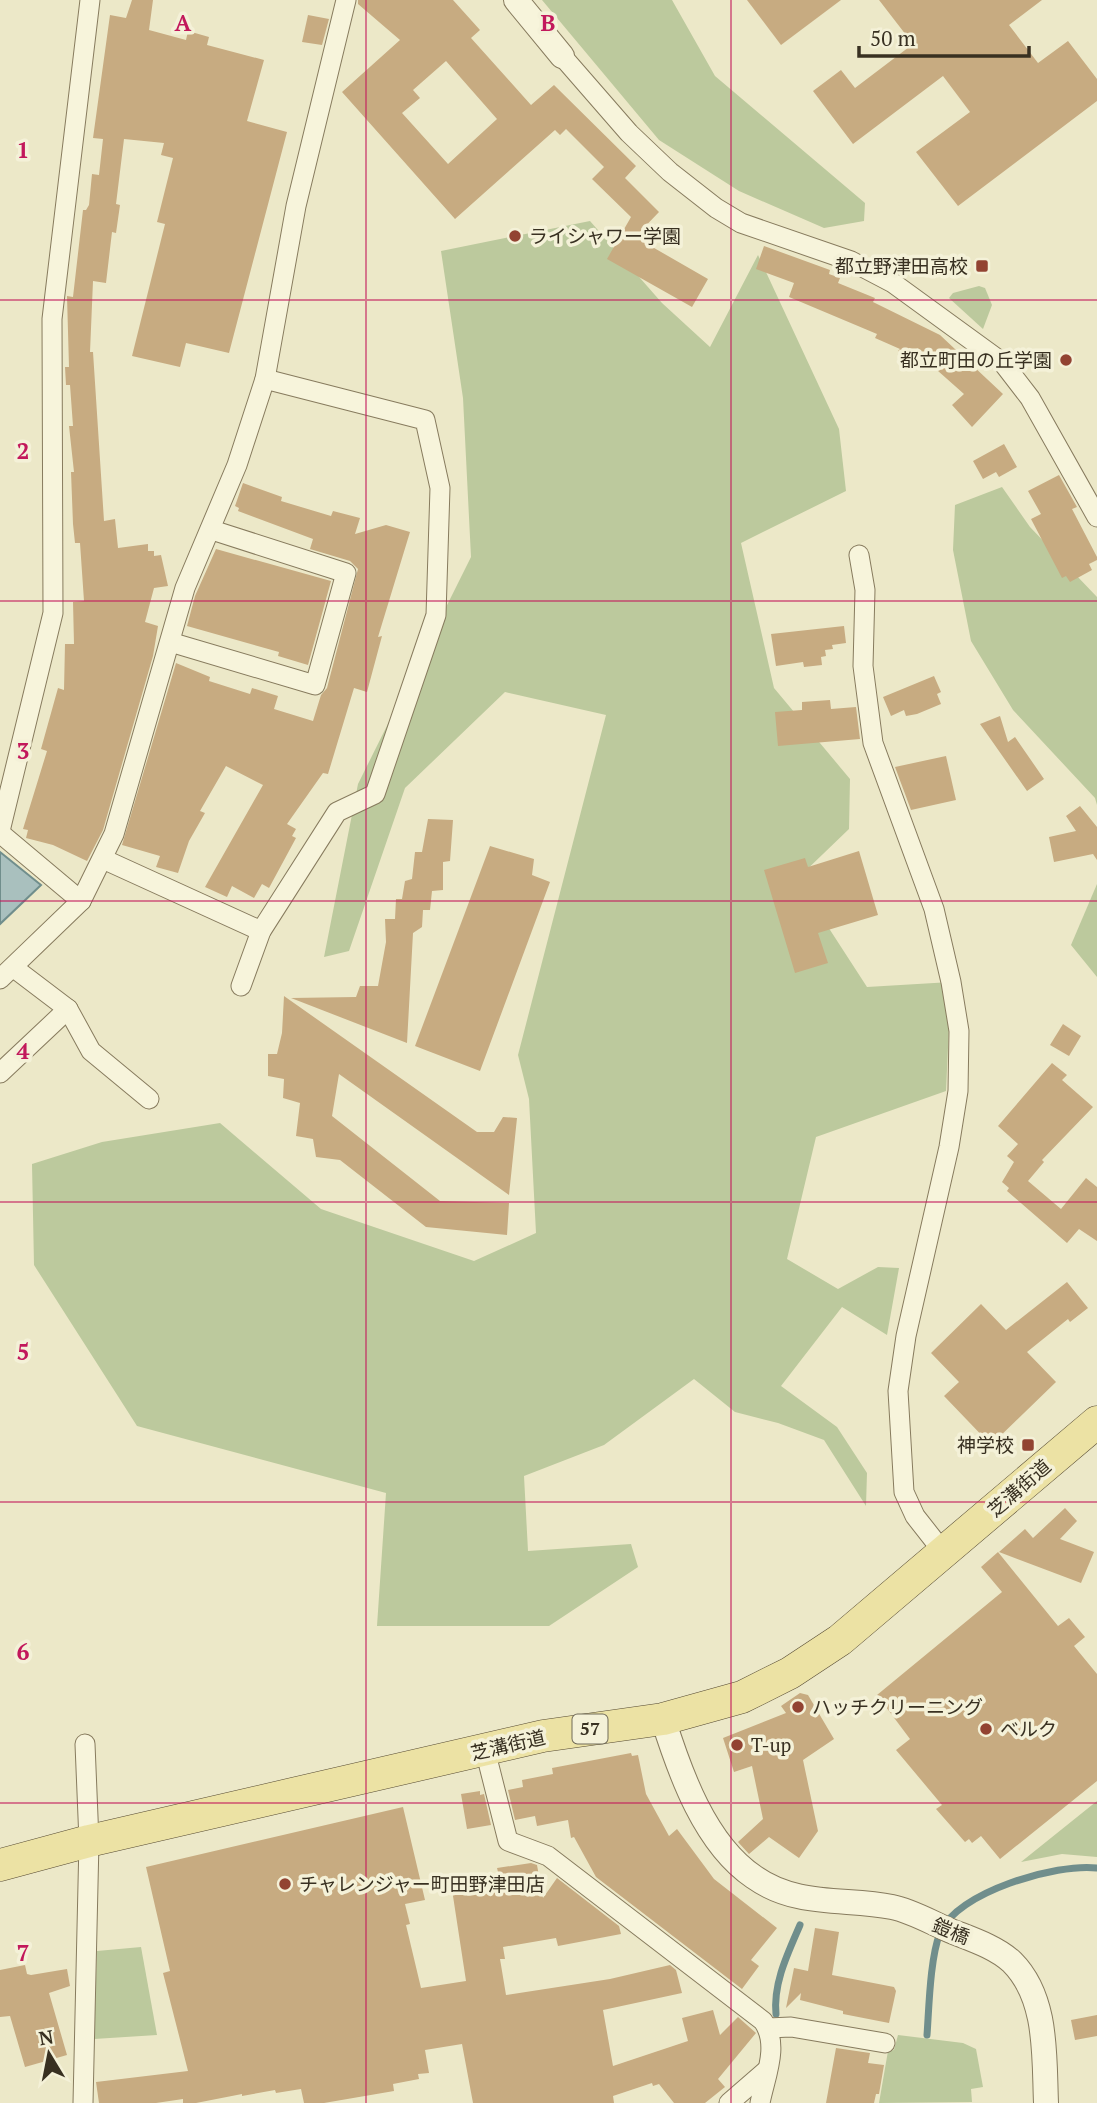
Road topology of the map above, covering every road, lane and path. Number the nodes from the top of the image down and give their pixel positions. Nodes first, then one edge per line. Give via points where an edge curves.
1 (90, 0) edge
2 (346, 0) edge
3 (516, 0) edge
4 (562, 56) joint
5 (265, 379) junction
6 (1097, 517) edge
7 (212, 530) junction
8 (859, 555) dead end
9 (170, 642) junction
10 (0, 832) edge
11 (103, 859) junction
12 (81, 901) junction
13 (261, 931) junction
14 (7, 973) edge
15 (241, 986) dead end
16 (68, 1009) junction
17 (0, 1073) edge
18 (149, 1099) dead end
19 (1097, 1422) edge
20 (944, 1553) junction
21 (663, 1719) junction
22 (85, 1744) dead end
23 (485, 1750) junction
24 (89, 1841) junction
25 (0, 1865) edge
26 (768, 2028) junction
27 (885, 2043) dead end
28 (767, 2070) junction
29 (83, 2103) edge
30 (729, 2103) edge
31 (760, 2103) edge
32 (1046, 2103) edge

1 - 10 street via 52,320 53,613
2 - 5 street via 296,206
3 - 4 street
4 - 6 street via 629,133 716,208 741,223 851,261 894,283 1003,363 1030,398
5 - 7 street
5 - 13 street via 425,420 440,488 436,615 375,794 337,812
7 - 9 street via 185,588
7 - 9 street via 346,572 315,685
8 - 20 street via 865,590 865,693 873,743 933,909 959,1031 958,1091 949,1147 898,1391 904,1492 915,1516
9 - 11 street
10 - 12 street
11 - 12 street
11 - 13 street
12 - 14 street
13 - 15 street
14 - 16 street
16 - 17 street
16 - 18 street via 91,1051
19 - 20 main road, 芝溝街道 / 57
20 - 21 main road, 芝溝街道 / 57 via 840,1640 790,1673 742,1697
21 - 23 main road, 芝溝街道 / 57
21 - 32 street, 鎧橋 via 700,1809 717,1838 752,1877 798,1897 893,1907 1008,1959 1034,1994 1041,2021
22 - 24 street
23 - 24 main road, 芝溝街道 / 57
23 - 26 street via 508,1841 548,1856
24 - 25 main road, 芝溝街道 / 57
24 - 29 street
26 - 27 street via 791,2027
26 - 28 street via 772,2051
28 - 30 street
28 - 31 street

